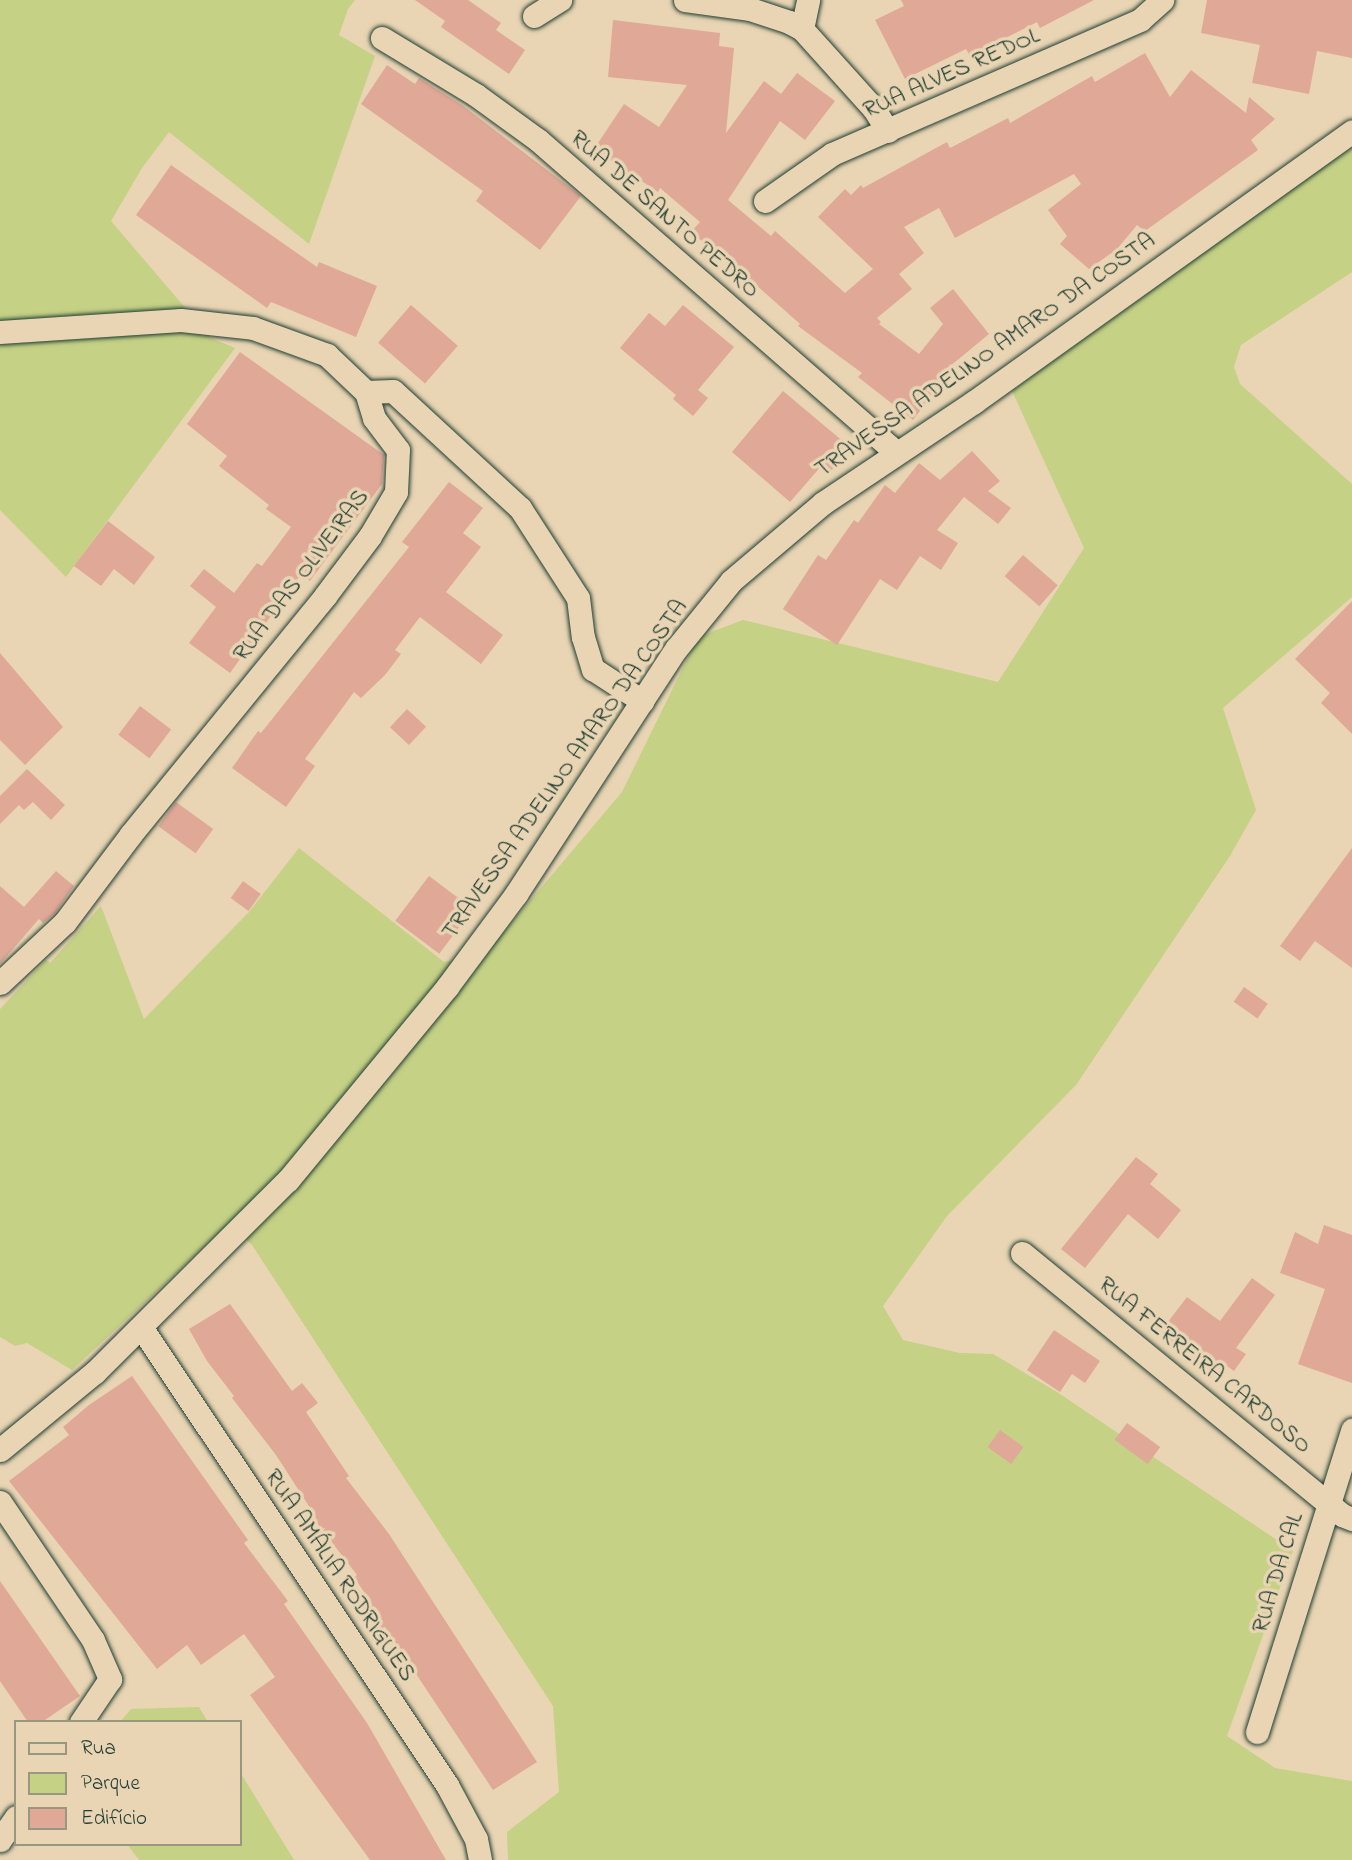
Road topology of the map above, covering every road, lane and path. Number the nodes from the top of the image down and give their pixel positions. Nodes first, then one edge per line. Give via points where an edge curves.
1 (560, 0) edge
2 (685, 0) edge
3 (808, 0) edge
4 (1162, 0) edge
5 (534, 16) dead end
6 (802, 29) junction
7 (382, 38) dead end
8 (888, 131) junction
9 (1352, 131) edge
10 (765, 201) dead end
11 (0, 332) edge
12 (366, 392) junction
13 (896, 452) junction
14 (642, 701) junction
15 (1, 978) edge
16 (1022, 1253) dead end
17 (141, 1327) junction
18 (1352, 1430) edge
19 (0, 1450) edge
20 (0, 1502) edge
21 (1328, 1502) junction
22 (1352, 1518) edge
23 (82, 1720) edge
24 (1257, 1732) dead end
25 (14, 1820) edge
26 (0, 1840) edge
27 (480, 1860) edge

1 - 5 street
2 - 6 street via 750,9
3 - 6 street
4 - 8 street, RUA ALVES REDOL via 1140,20
6 - 8 street
7 - 13 street, RUA DE SANTO PEDRO via 538,139
8 - 10 street, RUA ALVES REDOL via 832,154
9 - 13 street, TRAVESSA ADELINO AMARO DA COSTA via 974,402
11 - 12 street via 180,320 253,327 327,355
12 - 14 street via 393,391 520,508 578,598 593,669
12 - 15 street, RUA DAS OLIVEIRAS via 374,418 398,450 396,492 370,536 65,922
13 - 14 street, TRAVESSA ADELINO AMARO DA COSTA via 823,503 731,581 676,649
14 - 17 street, TRAVESSA ADELINO AMARO DA COSTA via 516,894 447,987 288,1180
16 - 21 street, RUA FERREIRA CARDOSO
17 - 19 street, TRAVESSA ADELINO AMARO DA COSTA
17 - 27 street, RUA AMÁLIA RODRIGUES via 447,1785 476,1839
18 - 21 street, RUA DA CAL
20 - 23 street via 93,1640 110,1679
21 - 22 street, RUA FERREIRA CARDOSO
21 - 24 street, RUA DA CAL
25 - 26 street

